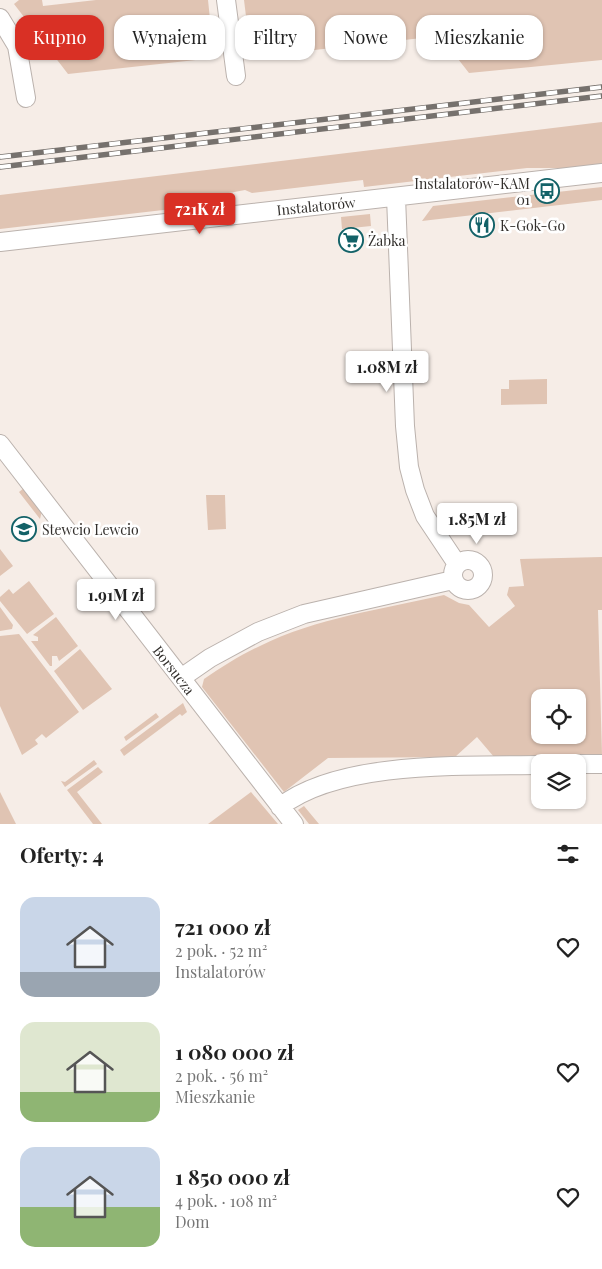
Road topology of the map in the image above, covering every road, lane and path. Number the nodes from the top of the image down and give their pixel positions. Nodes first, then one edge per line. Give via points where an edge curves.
1 (226, 0) edge
2 (0, 18) edge
3 (236, 76) dead end
4 (26, 98) dead end
5 (602, 173) edge
6 (396, 197) junction
7 (0, 242) edge
8 (0, 444) edge
9 (181, 678) junction
10 (586, 764) edge
11 (602, 764) edge
12 (531, 765) edge
13 (280, 807) junction
14 (294, 824) edge

1 - 3 street
2 - 4 street via 17,46
5 - 6 street, Instalatorów
6 - 7 street, Instalatorów
6 - 9 street via 409,467 425,516 455,572 304,614 258,632
8 - 9 street, Borsucza
9 - 13 street, Borsucza
10 - 11 street
12 - 13 street via 356,774 324,782
13 - 14 street, Borsucza

